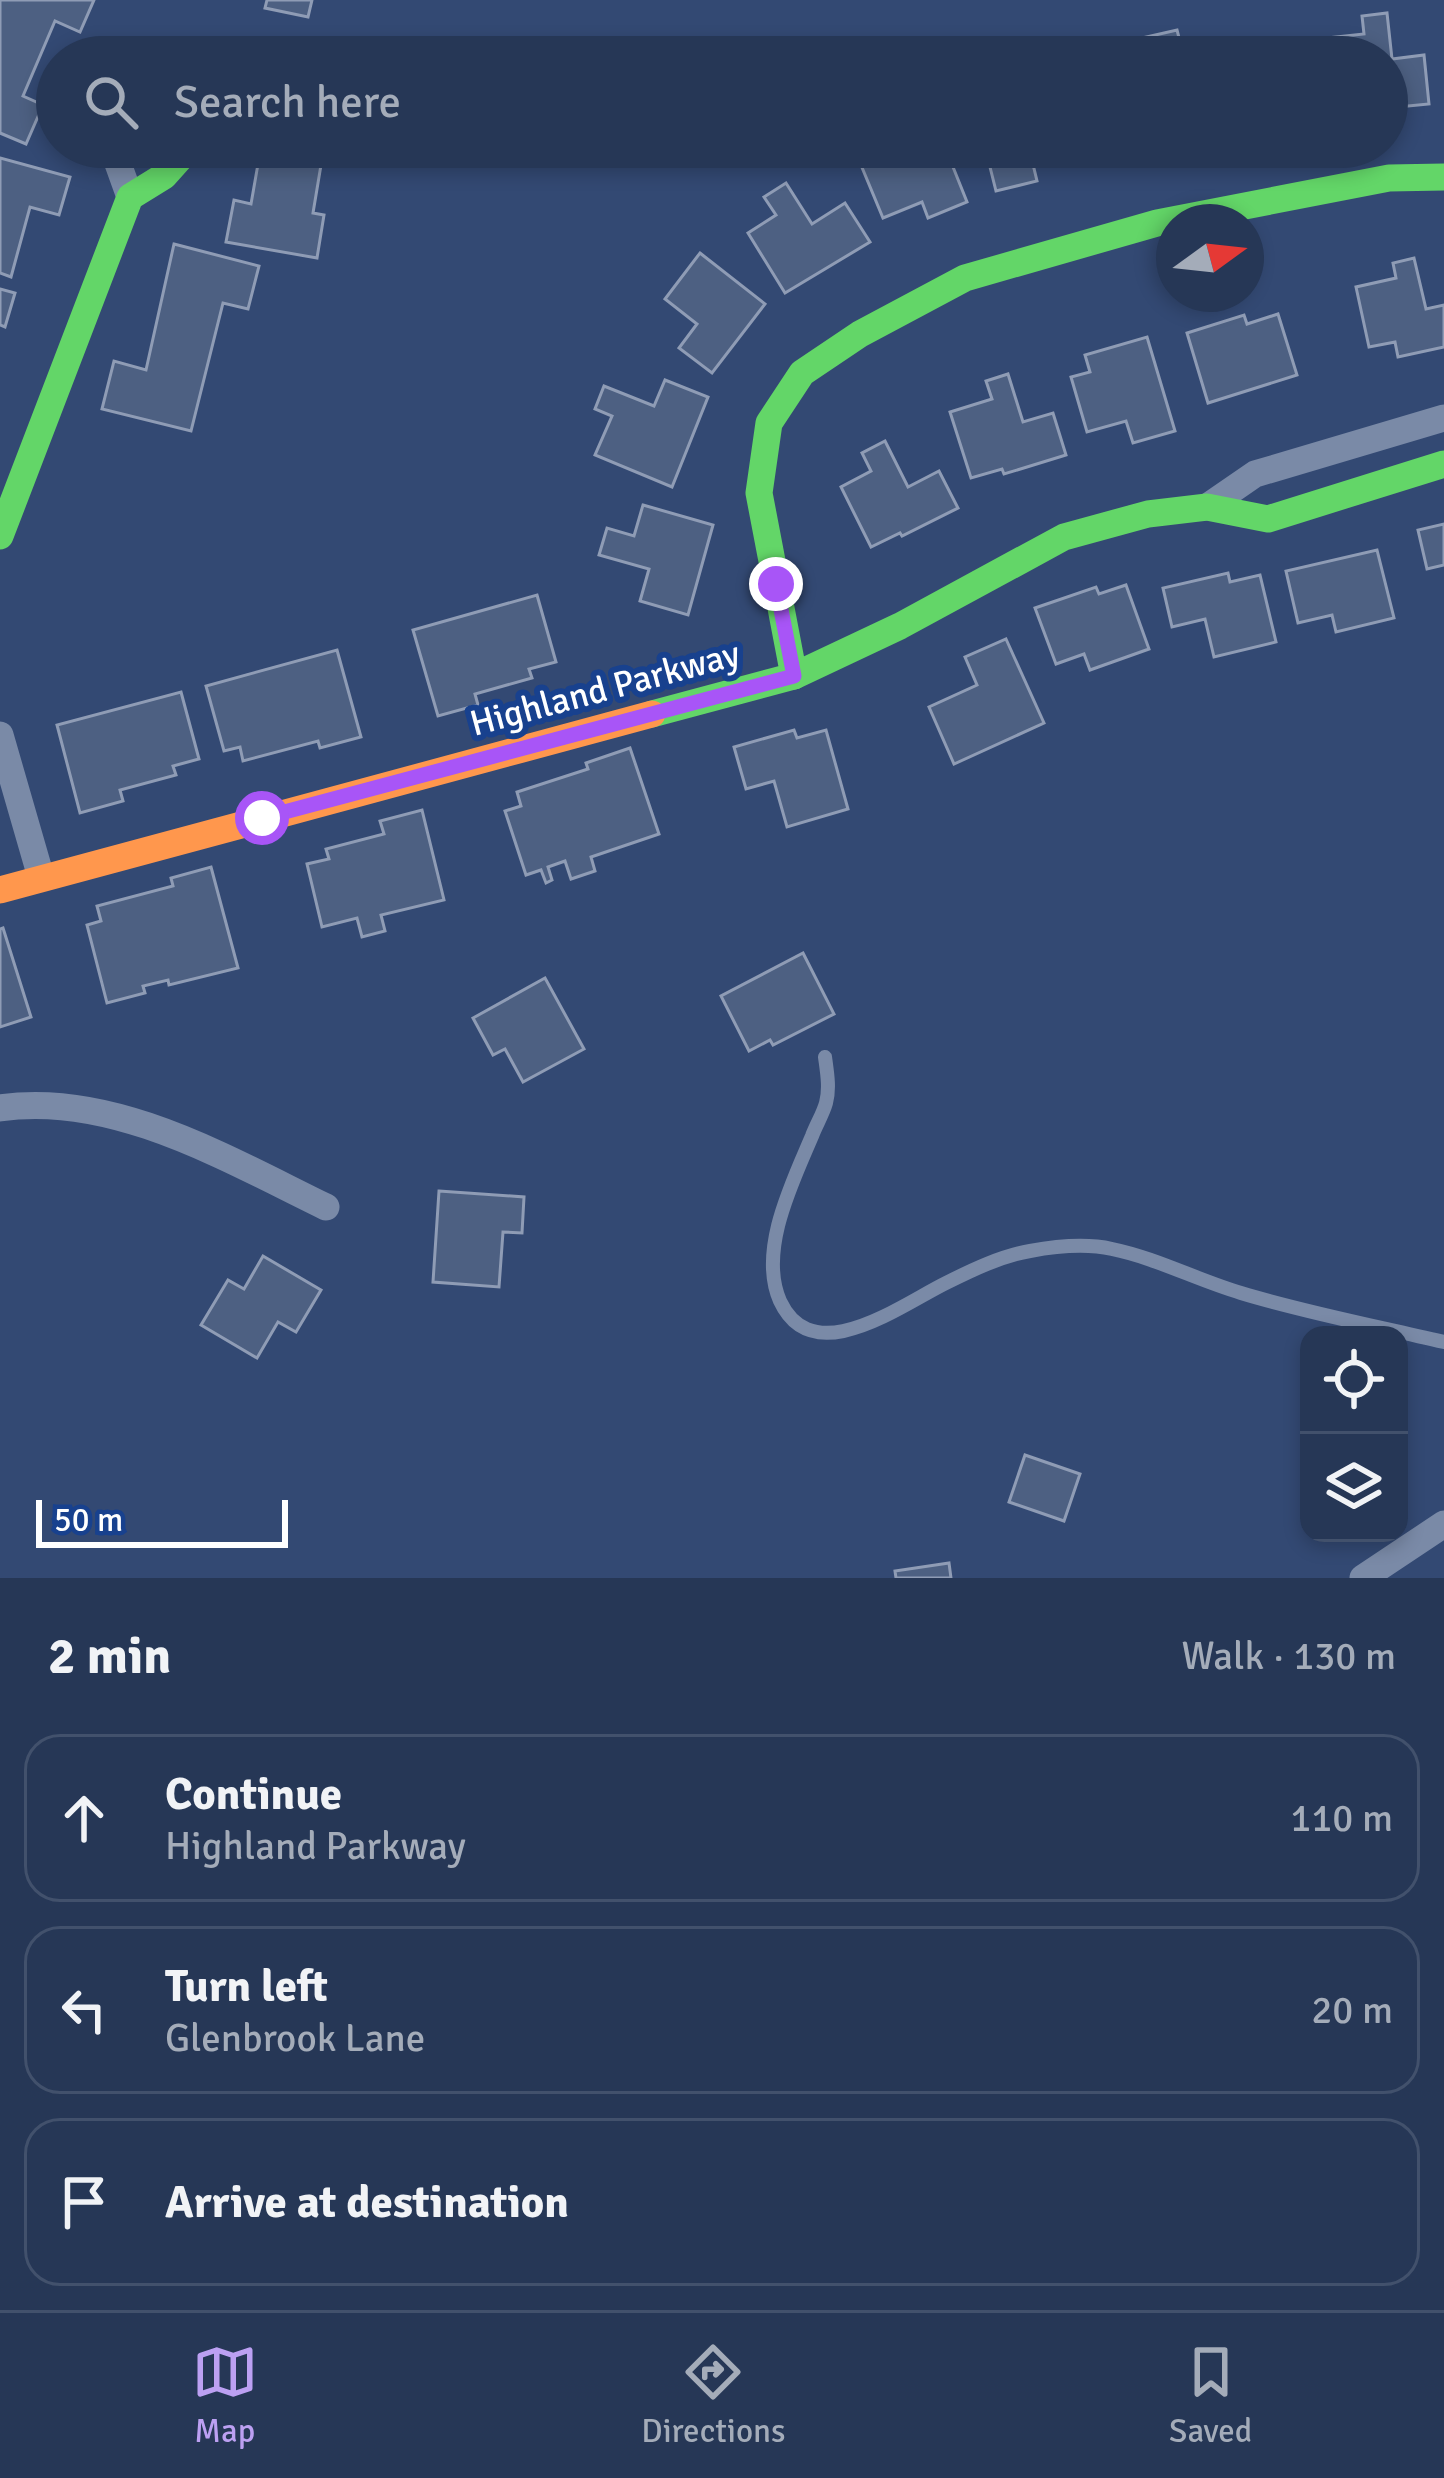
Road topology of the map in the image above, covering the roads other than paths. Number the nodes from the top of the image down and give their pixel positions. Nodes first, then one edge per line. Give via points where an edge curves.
1 (120, 168) edge
2 (171, 168) edge
3 (1444, 177) edge
4 (130, 197) junction
5 (1444, 418) edge
6 (1444, 464) edge
7 (1207, 506) junction
8 (0, 536) edge
9 (794, 676) junction
10 (0, 735) edge
11 (41, 877) junction
12 (0, 890) edge
13 (825, 1058) dead end
14 (0, 1108) edge
15 (326, 1208) dead end
16 (1444, 1342) edge
17 (1444, 1524) edge
18 (1364, 1578) edge

1 - 4 street
2 - 4 street
3 - 9 street via 1389,178 1157,223 965,278 802,373 769,423 759,493
4 - 8 street
5 - 7 street, Highland Parkway via 1255,474
6 - 7 street, Highland Parkway via 1268,519
7 - 9 street, Highland Parkway via 1064,537
9 - 11 street, Highland Parkway
10 - 11 street
11 - 12 street, Highland Parkway
13 - 16 lane via 826,1102 775,1237 772,1271 788,1316 810,1331 853,1330 988,1264 1078,1245
14 - 15 street via 66,1107 139,1122
17 - 18 street

